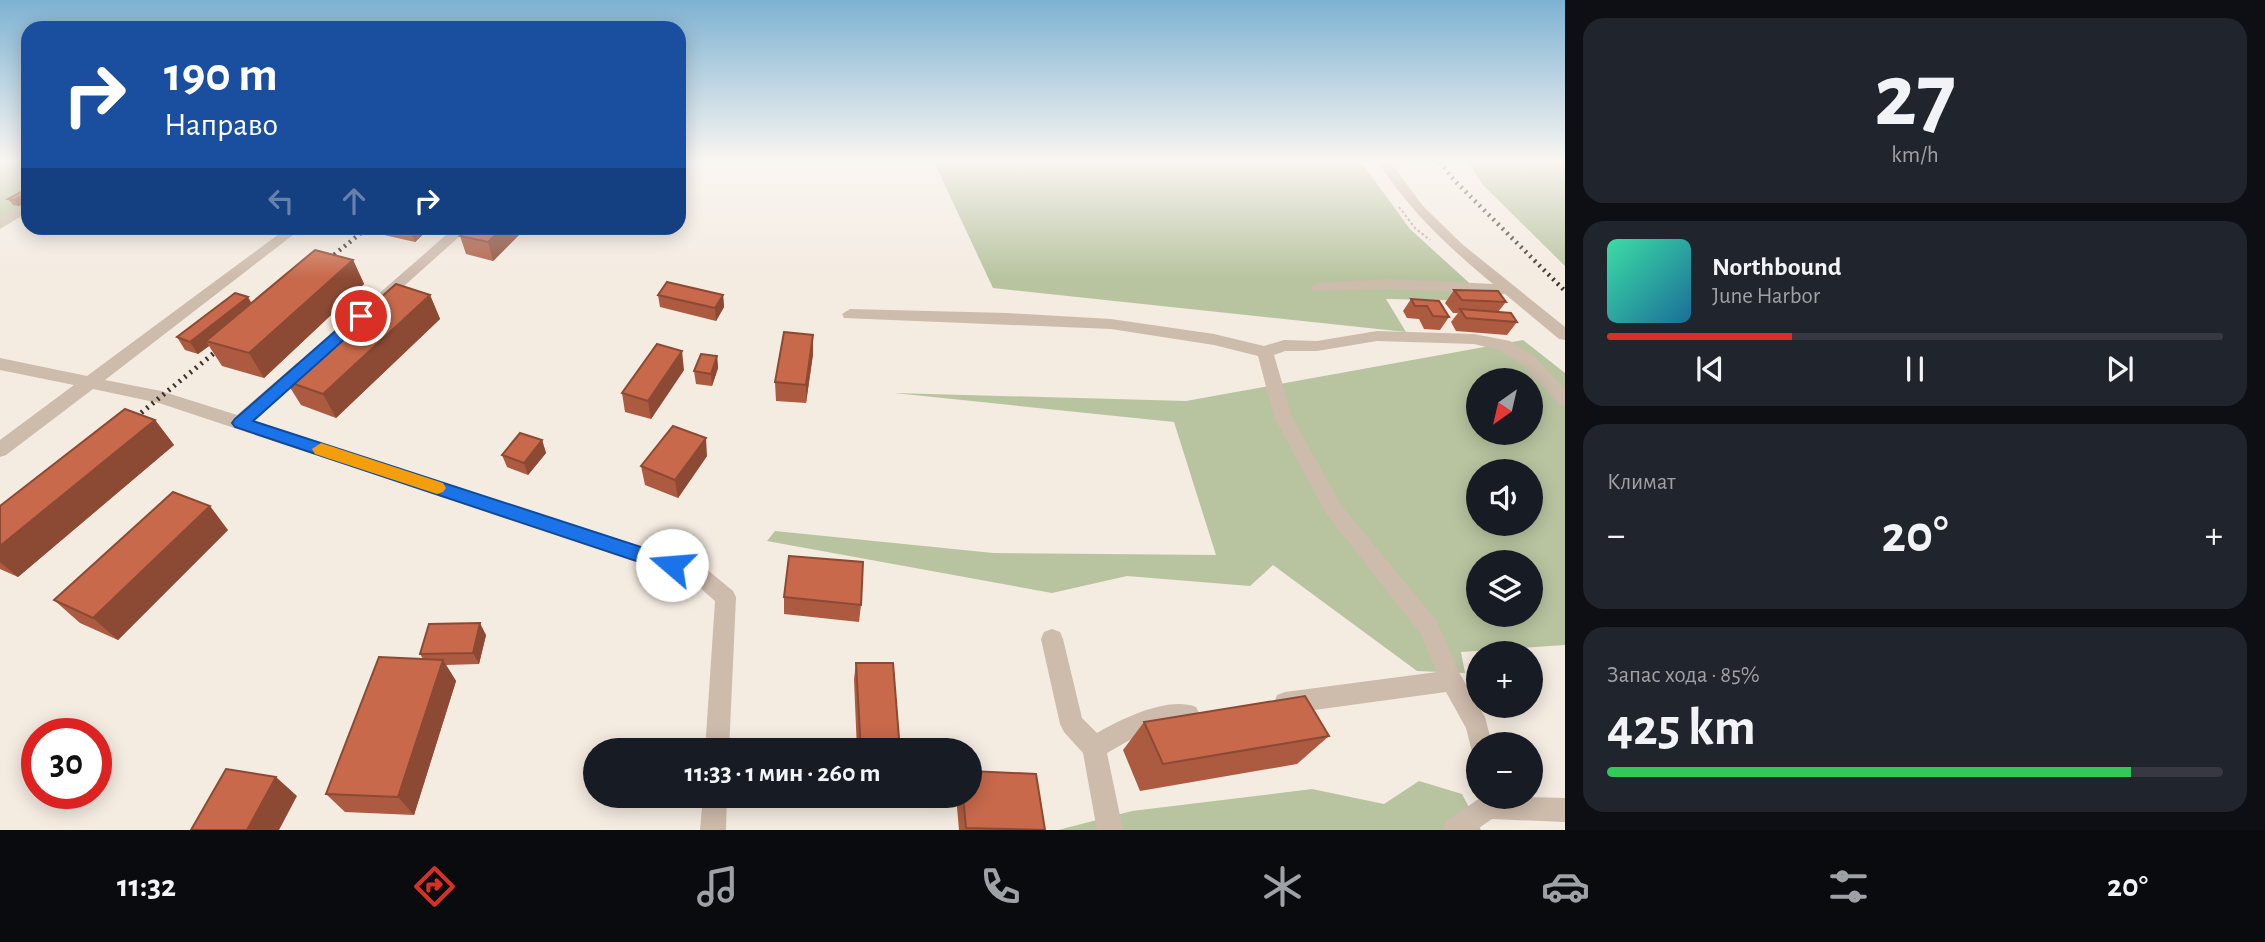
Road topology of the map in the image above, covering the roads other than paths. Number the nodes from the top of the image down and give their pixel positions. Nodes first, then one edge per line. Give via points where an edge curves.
1 (1412, 201) edge
2 (21, 210) edge
3 (0, 223) edge
4 (286, 235) edge
5 (454, 235) edge
6 (1319, 288) dead end
7 (1506, 289) junction
8 (371, 307) edge
9 (850, 314) dead end
10 (1565, 335) edge
11 (1265, 352) junction
12 (311, 361) edge
13 (0, 364) edge
14 (91, 382) junction
15 (1565, 400) edge
16 (240, 423) junction
17 (0, 450) edge
18 (1052, 639) dead end
19 (1452, 681) junction
20 (1262, 706) edge
21 (1207, 713) edge
22 (1478, 732) edge
23 (719, 738) edge
24 (1094, 747) junction
25 (1543, 807) edge
26 (714, 808) edge
27 (1479, 809) edge
28 (1565, 810) edge
29 (713, 830) edge
30 (1110, 830) edge
31 (1455, 830) edge

1 - 7 street
2 - 3 street
4 - 14 street
5 - 8 street
6 - 7 street via 1388,284
7 - 10 street
9 - 11 street via 1124,324
11 - 15 street via 1284,345 1317,346 1377,336 1474,339 1504,345 1528,360
11 - 19 street via 1283,417 1334,510 1428,627
12 - 16 street
13 - 14 street
14 - 16 street via 161,397
14 - 17 street
16 - 23 street via 697,573 726,597
18 - 24 street via 1072,723
19 - 20 street
19 - 22 street
21 - 24 street via 1139,722
24 - 30 street
25 - 28 street
26 - 29 street
27 - 31 street

